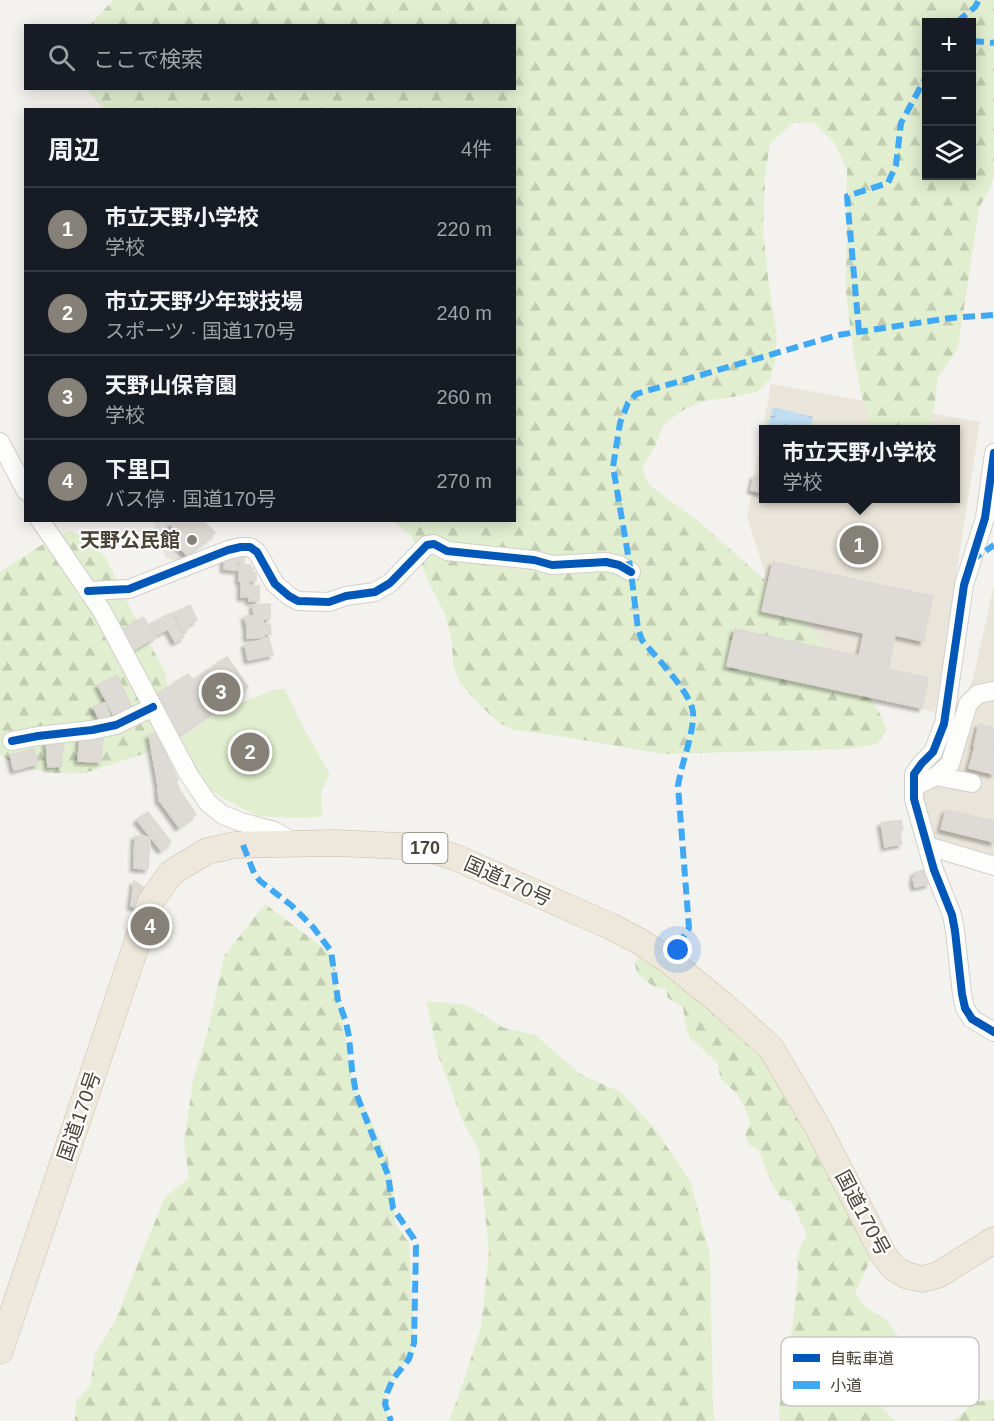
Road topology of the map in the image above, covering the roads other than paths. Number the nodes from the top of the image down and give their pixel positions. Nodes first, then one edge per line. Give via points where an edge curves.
1 (0, 441) edge
2 (994, 453) edge
3 (24, 487) edge
4 (41, 522) edge
5 (631, 572) dead end
6 (88, 591) junction
7 (993, 691) edge
8 (153, 707) junction
9 (12, 741) dead end
10 (936, 776) junction
11 (972, 783) dead end
12 (914, 787) junction
13 (289, 844) junction
14 (928, 846) junction
15 (994, 866) edge
16 (994, 1032) edge
17 (994, 1240) edge
18 (0, 1352) edge

1 - 3 street
2 - 12 street via 985,518 964,585 944,724 933,752 914,774
4 - 6 street
5 - 6 street via 606,562 552,565 447,551 434,544 427,545 390,583 375,592 329,602 298,601 275,584 257,552 241,547 129,589
6 - 8 street
7 - 10 street via 978,694 968,704 950,764
8 - 9 street via 116,725
8 - 13 street via 208,803 223,815 274,831
10 - 11 street
10 - 12 street
12 - 14 street
13 - 17 highway, 国道170号 / 170 via 423,847 457,858 639,941 668,960 771,1048 818,1128 884,1256 895,1269 923,1279 938,1275
13 - 18 highway, 国道170号 / 170 via 235,845 207,851 171,873 151,901
14 - 15 street
14 - 16 street via 952,915 964,1008 972,1019

